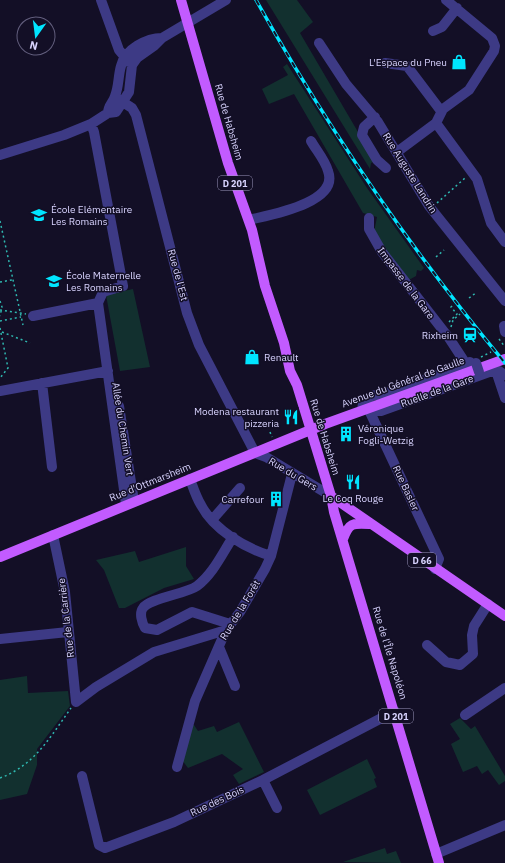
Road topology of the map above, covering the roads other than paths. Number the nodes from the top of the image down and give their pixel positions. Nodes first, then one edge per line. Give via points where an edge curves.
1 (101, 0) edge
2 (181, 0) edge
3 (226, 0) edge
4 (446, 0) edge
5 (457, 8) junction
6 (187, 23) junction
7 (433, 31) dead end
8 (319, 43) dead end
9 (128, 62) junction
10 (385, 63) dead end
11 (120, 100) junction
12 (440, 111) junction
13 (375, 117) junction
14 (436, 123) junction
15 (91, 124) junction
16 (311, 141) dead end
17 (397, 152) junction
18 (0, 155) edge
19 (386, 168) dead end
20 (369, 218) dead end
21 (249, 220) junction
22 (505, 242) edge
23 (505, 301) edge
24 (98, 303) junction
25 (34, 316) road end
26 (449, 328) road end
27 (505, 358) edge
28 (106, 360) junction
29 (474, 367) junction
30 (108, 371) junction
31 (501, 373) edge
32 (38, 384) junction
33 (0, 390) edge
34 (505, 398) edge
35 (365, 409) junction
36 (310, 430) junction
37 (255, 453) junction
38 (52, 467) dead end
39 (292, 474) junction
40 (190, 479) junction
41 (240, 488) dead end
42 (331, 496) junction
43 (130, 502) junction
44 (214, 522) junction
45 (370, 524) junction
46 (53, 535) junction
47 (233, 537) junction
48 (343, 540) junction
49 (270, 556) junction
50 (0, 557) edge
51 (435, 569) junction
52 (488, 604) junction
53 (505, 616) edge
54 (228, 627) junction
55 (68, 632) junction
56 (0, 639) edge
57 (427, 645) dead end
58 (219, 647) junction
59 (235, 686) dead end
60 (505, 688) edge
61 (395, 710) junction
62 (465, 715) dead end
63 (177, 768) dead end
64 (82, 776) dead end
65 (263, 780) junction
66 (278, 808) dead end
67 (505, 825) edge
68 (438, 858) edge

1 - 9 street via 119,50
2 - 6 main road, Rue de Habsheim / D 201
3 - 6 street
4 - 5 street
5 - 7 street via 442,27
5 - 12 street via 492,38 495,49 469,90
6 - 9 street
6 - 21 main road, Rue de Habsheim / D 201 via 228,163
8 - 13 street, Rue Auguste Landrin via 346,84
9 - 11 street via 129,92
10 - 12 street via 407,66
11 - 15 street via 116,112 108,113
11 - 37 street, Rue de l'Est via 132,108 136,116 187,313 199,345
12 - 14 street
13 - 17 street, Rue Auguste Landrin
13 - 19 street via 364,127 362,135 377,160
14 - 17 street
14 - 22 street via 473,172 480,185 491,223
15 - 18 street
15 - 24 street via 123,286 103,292
16 - 21 street via 328,171 327,188 316,198 285,212
17 - 23 street, Rue Auguste Landrin via 430,208
20 - 29 street, Impasse de la Gare via 369,229 382,252
21 - 36 main road, Rue de Habsheim / D 201 via 265,286 295,367
24 - 25 street
24 - 28 street, Allée du Chemin Vert
26 - 29 street
27 - 35 main road, Avenue du Général de Gaulle
28 - 30 street, Allée du Chemin Vert
28 - 43 street, Allée du Chemin Vert via 114,368
29 - 31 street, Ruelle de la Gare
29 - 35 street, Ruelle de la Gare via 381,411
29 - 35 street via 372,396 363,403
30 - 32 street
30 - 43 street, Allée du Chemin Vert
31 - 34 street
32 - 33 street
32 - 38 street
35 - 36 main road, Avenue du Général de Gaulle
35 - 51 street, Rue Basler via 439,559
36 - 37 main road, Rue d'Ottmarsheim
36 - 42 main road, Rue de Habsheim / D 201
37 - 39 street, Rue du Gers
37 - 40 main road, Rue d'Ottmarsheim
39 - 42 street, Rue du Gers
39 - 49 street, Rue de la Forêt
40 - 43 main road, Rue d'Ottmarsheim
40 - 44 street via 201,506
41 - 44 street
42 - 45 main road, D 66
42 - 48 main road, Rue de l'Île Napoléon / D 201
43 - 46 main road, Rue d'Ottmarsheim
44 - 47 street
45 - 48 main road via 354,523 347,528
45 - 51 main road, D 66
46 - 50 main road, Rue d'Ottmarsheim
46 - 55 street, Rue de la Carrière via 65,592
47 - 49 street via 257,552
47 - 54 street via 208,577 196,587 148,604 142,610 141,617 146,628 153,630 192,612
48 - 61 main road, Rue de l'Île Napoléon / D 201
49 - 54 street, Rue de la Forêt via 265,569
51 - 52 main road, D 66
52 - 53 main road, D 66
52 - 57 street via 474,626 473,654 460,665 446,662
54 - 55 street, Rue de la Carrière via 154,652 76,702
54 - 58 street, Rue de la Forêt
55 - 56 street
58 - 59 street
58 - 63 street, Rue de la Forêt via 195,701
60 - 62 street
61 - 65 street, Rue des Bois
61 - 68 main road, Rue de l'Île Napoléon / D 201
64 - 65 street, Rue des Bois via 99,845 105,848 174,822
65 - 66 street
67 - 68 street

